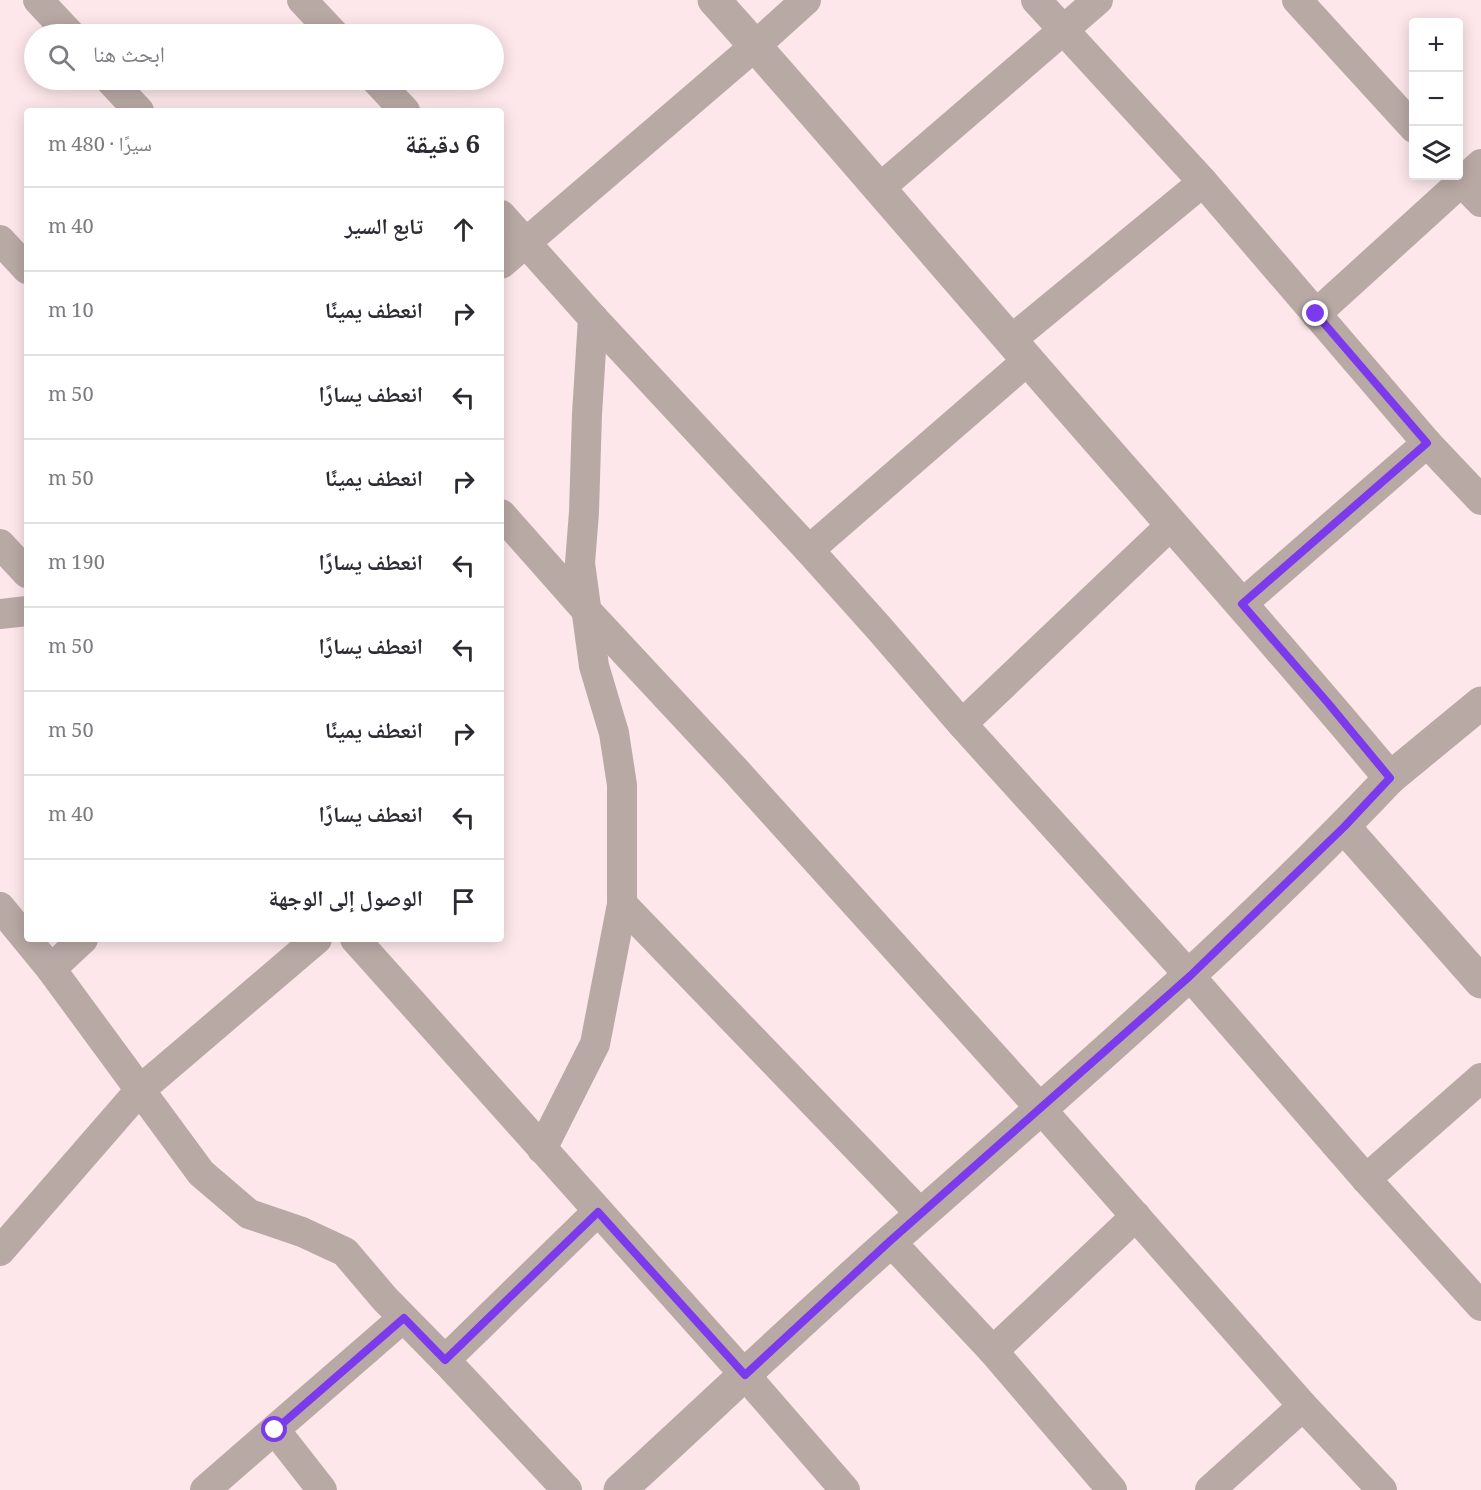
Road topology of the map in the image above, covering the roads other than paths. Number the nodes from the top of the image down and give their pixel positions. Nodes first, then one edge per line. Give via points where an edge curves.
1 (38, 0) edge
2 (302, 0) edge
3 (714, 0) edge
4 (806, 0) edge
5 (1036, 0) edge
6 (1098, 0) edge
7 (1297, 0) edge
8 (61, 24) edge
9 (325, 24) edge
10 (1063, 31) junction
11 (755, 46) junction
12 (119, 90) edge
13 (385, 90) edge
14 (136, 108) edge
15 (402, 108) edge
16 (1411, 126) edge
17 (1470, 181) edge
18 (1203, 182) junction
19 (880, 188) junction
20 (504, 218) edge
21 (0, 240) edge
22 (527, 243) junction
23 (504, 262) edge
24 (24, 266) edge
25 (1316, 314) junction
26 (592, 318) junction
27 (1019, 350) junction
28 (1427, 443) junction
29 (1481, 500) edge
30 (504, 517) edge
31 (1172, 525) junction
32 (0, 544) edge
33 (809, 550) junction
34 (24, 570) edge
35 (1242, 604) junction
36 (586, 610) junction
37 (24, 611) edge
38 (0, 614) edge
39 (1481, 704) edge
40 (962, 724) junction
41 (1390, 778) junction
42 (1344, 827) junction
43 (622, 904) junction
44 (0, 907) edge
45 (24, 936) edge
46 (29, 942) edge
47 (80, 942) edge
48 (313, 942) edge
49 (358, 942) edge
50 (51, 969) junction
51 (1190, 976) junction
52 (1481, 982) edge
53 (1481, 1078) edge
54 (140, 1090) junction
55 (1041, 1108) junction
56 (542, 1149) junction
57 (1366, 1179) junction
58 (598, 1212) junction
59 (921, 1214) junction
60 (1136, 1216) junction
61 (890, 1241) junction
62 (0, 1251) edge
63 (1481, 1306) edge
64 (404, 1318) junction
65 (993, 1351) junction
66 (445, 1360) junction
67 (745, 1375) junction
68 (1303, 1406) junction
69 (275, 1430) junction
70 (205, 1490) edge
71 (322, 1490) edge
72 (567, 1490) edge
73 (621, 1490) edge
74 (845, 1490) edge
75 (1112, 1490) edge
76 (1210, 1490) edge
77 (1382, 1490) edge

1 - 8 street
2 - 9 street
3 - 11 street
4 - 11 street
5 - 10 street
6 - 10 street
7 - 16 street
10 - 18 street
10 - 19 street
11 - 19 street
11 - 22 street
12 - 14 street
13 - 15 street
17 - 25 street
18 - 25 street
18 - 27 street
19 - 27 street
20 - 22 street
21 - 24 street
22 - 23 street
22 - 26 street
25 - 28 street
26 - 33 street
26 - 36 street via 580,563
27 - 31 street
27 - 33 street
28 - 29 street
28 - 35 street
30 - 36 street
31 - 35 street
31 - 40 street
32 - 34 street
33 - 40 street
35 - 41 street
36 - 43 street via 594,666 615,733 622,785
36 - 55 street
37 - 38 street
39 - 41 street
40 - 51 street
41 - 42 street
42 - 51 street
42 - 52 street
43 - 56 street via 595,1044
43 - 59 street
44 - 45 street
46 - 50 street
47 - 50 street
48 - 54 street
49 - 56 street
50 - 54 street
51 - 55 street
51 - 57 street
53 - 57 street
54 - 62 street
54 - 64 street via 201,1173 249,1214 345,1252
55 - 59 street
55 - 60 street
56 - 58 street
57 - 63 street
58 - 66 street
58 - 67 street
59 - 61 street
60 - 65 street
60 - 68 street
61 - 65 street
61 - 67 street
64 - 66 street
64 - 69 street
65 - 75 street
66 - 72 street
67 - 73 street
67 - 74 street
68 - 76 street
68 - 77 street
69 - 70 street
69 - 71 street

